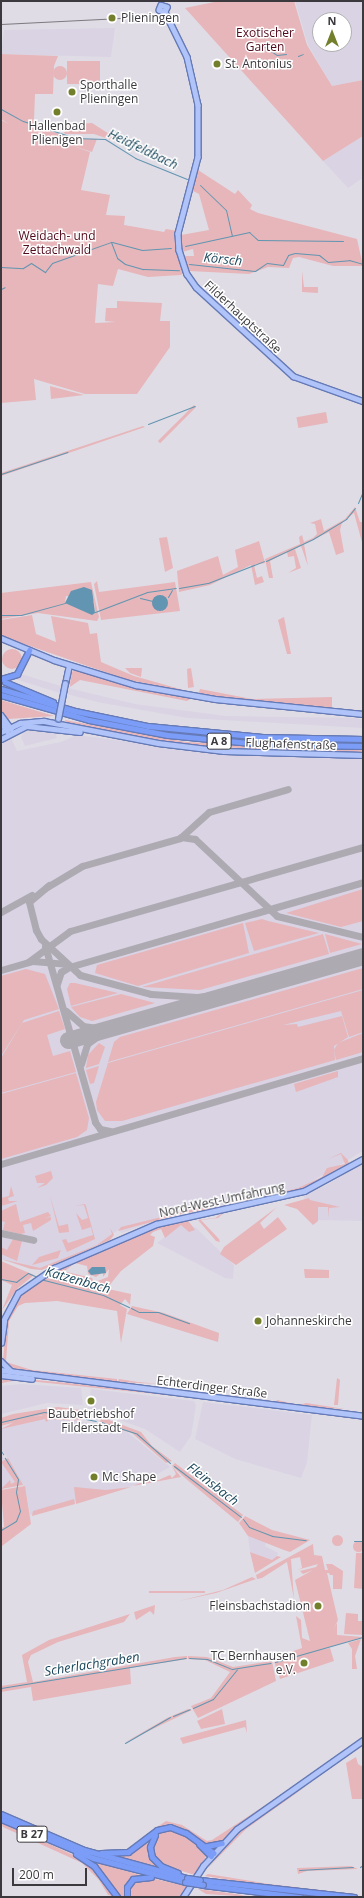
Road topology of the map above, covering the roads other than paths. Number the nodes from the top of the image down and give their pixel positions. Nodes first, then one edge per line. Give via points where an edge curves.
1 (160, 3) edge
2 (363, 401) edge
3 (3, 639) edge
4 (29, 650) junction
5 (41, 655) junction
6 (70, 665) junction
7 (3, 680) edge
8 (1, 689) edge
9 (2, 695) edge
10 (59, 707) junction
11 (363, 714) edge
12 (1, 715) edge
13 (3, 721) edge
14 (57, 723) junction
15 (20, 726) junction
16 (10, 731) junction
17 (1, 732) edge
18 (1, 739) edge
19 (363, 739) edge
20 (363, 746) edge
21 (363, 755) edge
22 (363, 1159) edge
23 (7, 1310) junction
24 (1, 1325) edge
25 (1, 1343) edge
26 (1, 1361) edge
27 (1, 1370) edge
28 (13, 1372) junction
29 (1, 1375) edge
30 (58, 1380) junction
31 (363, 1416) edge
32 (363, 1740) edge
33 (1, 1814) edge
34 (1, 1819) edge
35 (222, 1843) junction
36 (207, 1846) junction
37 (73, 1850) junction
38 (84, 1850) junction
39 (212, 1854) junction
40 (158, 1876) junction
41 (187, 1878) junction
42 (204, 1883) junction
43 (117, 1897) edge
44 (127, 1897) edge
45 (183, 1897) edge
46 (300, 1897) edge
47 (354, 1897) edge

1 - 2 main road, Filderhauptstraße via 166,7 165,12 187,56 198,105 197,165 178,233 179,250 187,274 196,287 293,376
3 - 4 main road
3 - 5 main road via 36,649
4 - 5 main road
4 - 7 highway via 22,668 13,677
5 - 6 main road
6 - 11 main road via 136,684 196,696
6 - 14 main road, bridge
7 - 10 highway
8 - 10 highway, A 8
9 - 20 highway, A 8 via 90,720 168,735 252,743
10 - 19 highway, A 8 via 180,730 262,737
12 - 13 main road
13 - 15 main road
13 - 16 main road
14 - 15 main road, Flughafenstraße
14 - 21 main road, Flughafenstraße via 123,737 224,751
15 - 16 main road, Flughafenstraße
16 - 17 main road, Flughafenstraße
16 - 18 main road, Flughafenstraße
22 - 23 main road, Nord-West-Umfahrung via 304,1191 156,1224 35,1278 18,1293
23 - 24 main road, Nord-West-Umfahrung
23 - 25 main road, Nord-West-Umfahrung
26 - 28 main road
27 - 28 main road, Echterdinger Straße
28 - 30 main road, Echterdinger Straße
29 - 30 main road, Echterdinger Straße
30 - 31 main road, Echterdinger Straße
32 - 35 main road via 253,1817
33 - 38 highway, B 27
34 - 37 highway, B 27
35 - 36 highway
35 - 39 main road
36 - 38 highway via 170,1827 157,1830 124,1854
36 - 39 highway
37 - 40 highway, B 27
37 - 43 highway via 94,1866
38 - 41 highway, B 27
39 - 41 highway via 178,1830 157,1832 150,1847 154,1861
39 - 45 main road
40 - 41 highway, B 27
40 - 44 highway via 133,1879 127,1887
41 - 42 highway, B 27, bridge
41 - 42 highway, B 27, bridge
42 - 46 highway, B 27
42 - 47 highway, B 27

